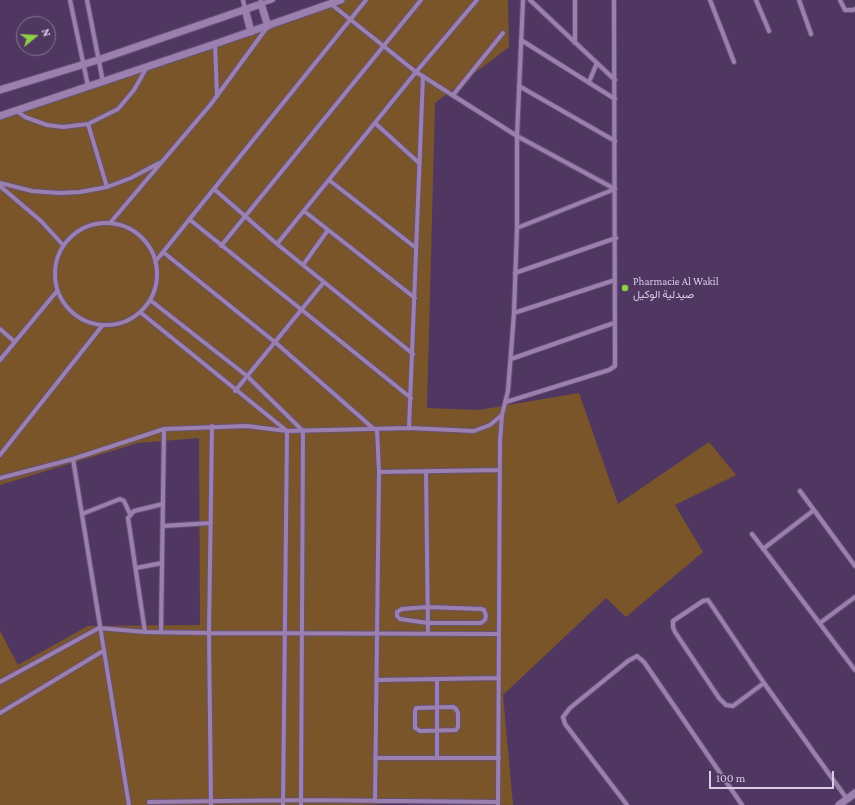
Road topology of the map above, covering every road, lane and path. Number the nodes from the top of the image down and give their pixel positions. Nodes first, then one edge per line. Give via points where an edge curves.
1 (70, 0) edge
2 (87, 0) edge
3 (243, 0) edge
4 (272, 0) edge
5 (341, 0) edge
6 (366, 0) edge
7 (421, 0) edge
8 (477, 0) edge
9 (523, 0) edge
10 (530, 0) edge
11 (575, 0) edge
12 (614, 0) edge
13 (710, 0) edge
14 (756, 0) edge
15 (799, 0) edge
16 (840, 0) edge
17 (261, 2) edge
18 (331, 4) junction
19 (245, 9) junction
20 (855, 9) edge
21 (349, 20) junction
22 (268, 26) junction
23 (769, 31) dead end
24 (251, 32) junction
25 (503, 33) dead end
26 (812, 34) dead end
27 (521, 40) junction
28 (575, 42) junction
29 (215, 44) junction
30 (383, 45) junction
31 (98, 60) junction
32 (734, 62) dead end
33 (597, 63) junction
34 (82, 64) junction
35 (147, 67) junction
36 (416, 72) junction
37 (423, 76) junction
38 (615, 80) junction
39 (103, 82) junction
40 (589, 82) junction
41 (88, 86) junction
42 (519, 86) junction
43 (0, 90) edge
44 (453, 95) junction
45 (217, 96) junction
46 (614, 99) junction
47 (17, 111) junction
48 (0, 116) edge
49 (374, 123) junction
50 (88, 124) junction
51 (517, 136) junction
52 (615, 141) junction
53 (163, 161) junction
54 (419, 163) junction
55 (329, 180) junction
56 (0, 185) edge
57 (107, 187) junction
58 (214, 188) junction
59 (616, 189) junction
60 (304, 211) junction
61 (246, 216) junction
62 (189, 219) junction
63 (110, 223) junction
64 (517, 228) junction
65 (328, 230) junction
66 (616, 238) junction
67 (277, 244) junction
68 (63, 245) junction
69 (221, 246) junction
70 (416, 248) junction
71 (163, 252) junction
72 (155, 262) junction
73 (303, 265) junction
74 (515, 273) junction
75 (615, 280) junction
76 (324, 282) junction
77 (57, 291) junction
78 (415, 298) junction
79 (150, 300) junction
80 (301, 310) junction
81 (140, 312) junction
82 (514, 313) junction
83 (614, 323) junction
84 (102, 326) junction
85 (0, 329) edge
86 (15, 342) junction
87 (276, 343) junction
88 (413, 354) junction
89 (511, 359) junction
90 (0, 360) edge
91 (247, 376) junction
92 (235, 391) junction
93 (411, 398) junction
94 (506, 402) junction
95 (502, 415) junction
96 (212, 426) junction
97 (409, 428) junction
98 (164, 429) junction
99 (376, 429) junction
100 (287, 431) junction
101 (303, 431) junction
102 (0, 455) edge
103 (72, 459) junction
104 (499, 470) junction
105 (426, 471) junction
106 (379, 472) junction
107 (0, 478) edge
108 (800, 491) dead end
109 (163, 504) junction
110 (814, 510) junction
111 (82, 514) junction
112 (130, 514) junction
113 (211, 523) junction
114 (163, 526) junction
115 (752, 534) dead end
116 (763, 549) junction
117 (162, 563) junction
118 (855, 566) edge
119 (136, 568) junction
120 (855, 597) edge
121 (428, 607) junction
122 (428, 623) junction
123 (820, 623) junction
124 (99, 628) junction
125 (145, 632) junction
126 (161, 632) junction
127 (301, 632) junction
128 (209, 633) junction
129 (284, 633) junction
130 (378, 633) junction
131 (428, 633) junction
132 (498, 634) junction
133 (103, 651) junction
134 (855, 670) edge
135 (498, 678) junction
136 (437, 679) junction
137 (377, 680) junction
138 (0, 682) edge
139 (764, 683) junction
140 (437, 707) junction
141 (0, 713) edge
142 (437, 731) junction
143 (437, 757) junction
144 (375, 758) junction
145 (499, 758) junction
146 (855, 793) edge
147 (847, 799) junction
148 (301, 800) junction
149 (375, 801) junction
150 (149, 802) dead end
151 (210, 803) edge
152 (283, 803) edge
153 (498, 803) edge
154 (129, 805) edge
155 (301, 805) edge
156 (627, 805) edge
157 (742, 805) edge
158 (839, 805) edge

1 - 34 street
2 - 31 street
3 - 19 street
4 - 17 street
5 - 18 street
6 - 21 street
7 - 30 street
8 - 36 street
9 - 27 street
10 - 28 street
11 - 28 street
12 - 38 street
13 - 32 street
14 - 23 street
15 - 26 street
16 - 20 street via 845,10
17 - 19 street
17 - 22 street
18 - 21 street
18 - 22 street
19 - 24 street
19 - 31 street
21 - 30 street
21 - 58 street
22 - 24 street
22 - 45 street
24 - 29 street
25 - 44 street
27 - 40 street
27 - 42 street
28 - 33 street
29 - 35 street
29 - 45 street
30 - 36 street
30 - 61 street
31 - 34 street
31 - 39 street
33 - 38 street
33 - 40 street
34 - 41 street
34 - 43 street
35 - 39 street
35 - 50 street via 134,90 118,109
36 - 37 street
36 - 49 street
37 - 44 street
37 - 54 street
38 - 46 street
39 - 41 street
40 - 46 street
41 - 47 street
42 - 51 street
42 - 52 street
44 - 51 street
45 - 53 street
46 - 52 street
47 - 48 street
47 - 50 street via 25,117 47,125 63,127
49 - 54 street
49 - 55 street
50 - 57 street
51 - 59 street
51 - 64 street
52 - 59 street
53 - 57 street via 146,172
53 - 63 street
54 - 70 street
55 - 60 street
55 - 70 street
56 - 57 street via 59,193
56 - 68 street via 41,221
58 - 61 street
58 - 62 street
59 - 64 street
59 - 66 street
60 - 65 street
60 - 67 street
61 - 67 street
61 - 69 street
62 - 69 street
62 - 71 street
63 - 68 street via 92,225 76,232
63 - 72 street via 130,229 146,243
64 - 74 street
65 - 73 street
65 - 78 street
66 - 74 street
66 - 75 street
67 - 73 street
68 - 77 street via 55,268
69 - 80 street
70 - 78 street
71 - 72 street
71 - 87 street
72 - 79 street via 156,282
73 - 76 street
74 - 82 street
75 - 82 street
75 - 83 street
76 - 80 street
76 - 88 street
77 - 84 street via 67,308 83,320
77 - 86 street
78 - 88 street
79 - 81 street
79 - 91 street
80 - 87 street
80 - 93 street
81 - 84 street via 122,323
81 - 92 street
82 - 89 street
83 - 89 street
83 - 94 street via 614,368
84 - 102 street
85 - 86 street
86 - 90 street
87 - 91 street
87 - 99 street
88 - 93 street
89 - 94 street
91 - 92 street
91 - 101 street
92 - 100 street
93 - 97 street
94 - 95 street
95 - 97 street via 490,425 474,431
95 - 104 street
96 - 98 street
96 - 100 street via 248,426
96 - 113 street
97 - 99 street
98 - 103 street
98 - 109 street
99 - 101 street
99 - 106 street
100 - 101 street
100 - 129 street
101 - 127 street
103 - 107 street
103 - 111 street
104 - 105 street
104 - 132 street
105 - 106 street
105 - 121 street
106 - 130 street
108 - 110 street
109 - 112 street
109 - 114 street
110 - 116 street
110 - 118 street
111 - 112 street via 121,500
111 - 124 street
112 - 119 street via 128,520
113 - 114 street
113 - 128 street
114 - 117 street
115 - 116 street
116 - 123 street
117 - 119 street
117 - 126 street
119 - 125 street
120 - 123 street
121 - 122 street
121 - 122 street via 402,609 397,612 400,619
121 - 122 street via 481,608 486,616 481,623
122 - 131 street
123 - 134 street
124 - 125 street
124 - 133 street
124 - 138 street
125 - 126 street
126 - 128 street
127 - 129 street
127 - 130 street
127 - 148 street
128 - 129 street
128 - 151 street
129 - 152 street
130 - 131 street
130 - 137 street
131 - 132 street
132 - 135 street
133 - 141 street
133 - 154 street
135 - 136 street
135 - 145 street
136 - 137 street
136 - 140 street
137 - 144 street
139 - 139 street via 733,706 726,705 675,632 673,620 708,600
139 - 147 street
140 - 142 street
140 - 142 street via 456,708 458,726 454,730
140 - 142 street via 418,707 414,714 416,729
142 - 143 street
143 - 144 street
143 - 145 street
144 - 149 street
145 - 153 street
146 - 147 street
147 - 158 street
148 - 149 street
148 - 152 street
148 - 155 street
149 - 153 street
150 - 151 street
151 - 152 street
156 - 157 street via 565,724 563,717 570,708 637,656 644,662

